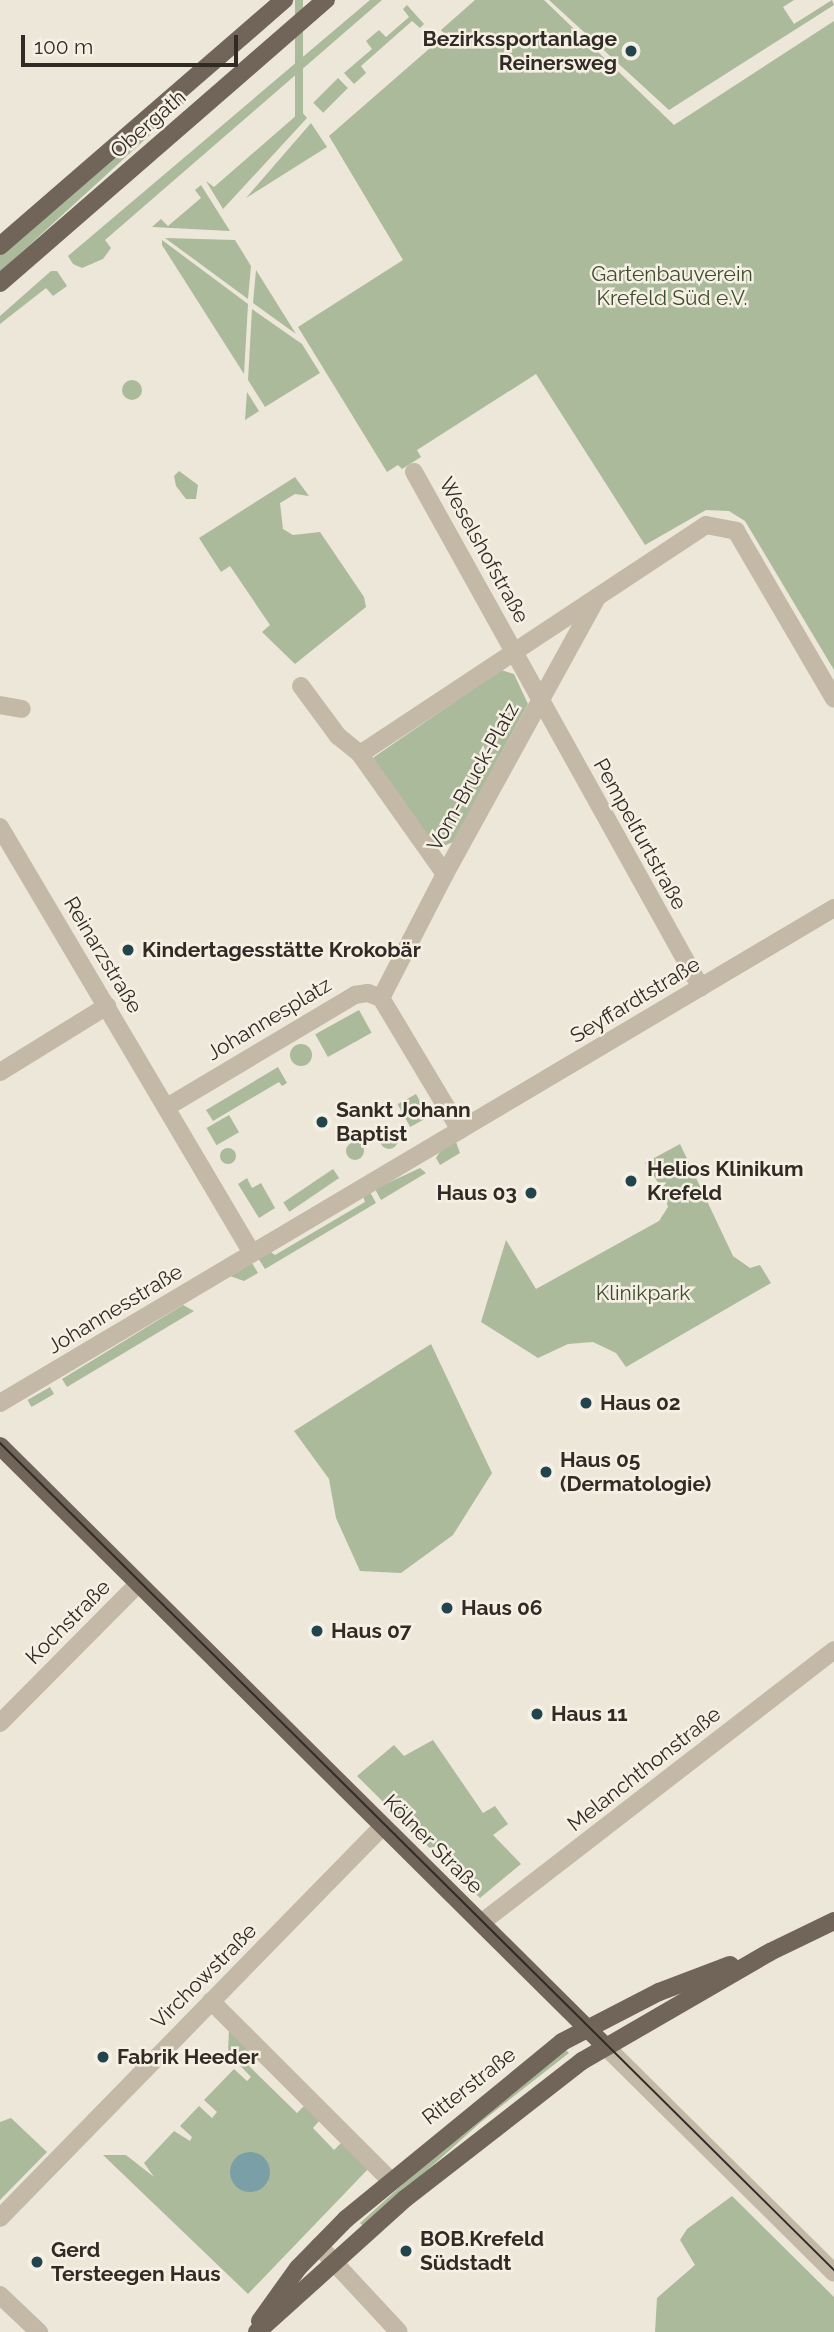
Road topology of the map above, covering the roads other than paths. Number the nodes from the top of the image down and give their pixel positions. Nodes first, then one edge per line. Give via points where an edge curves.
1 (284, 0) edge
2 (326, 0) edge
3 (0, 246) edge
4 (0, 283) edge
5 (414, 472) dead end
6 (599, 594) junction
7 (514, 651) junction
8 (301, 686) dead end
9 (834, 699) edge
10 (540, 702) junction
11 (0, 705) edge
12 (23, 709) dead end
13 (360, 754) junction
14 (0, 827) edge
15 (445, 874) junction
16 (834, 908) edge
17 (701, 988) junction
18 (381, 998) junction
19 (107, 1006) junction
20 (0, 1072) edge
21 (167, 1107) junction
22 (460, 1130) junction
23 (252, 1253) junction
24 (0, 1403) edge
25 (0, 1446) edge
26 (138, 1584) junction
27 (834, 1650) edge
28 (0, 1723) edge
29 (383, 1826) junction
30 (834, 1920) edge
31 (481, 1923) junction
32 (770, 1952) junction
33 (211, 2001) junction
34 (587, 2027) junction
35 (605, 2046) junction
36 (390, 2180) junction
37 (0, 2218) edge
38 (318, 2246) junction
39 (333, 2262) junction
40 (834, 2273) edge
41 (0, 2295) edge
42 (39, 2332) edge
43 (250, 2332) edge
44 (257, 2332) edge
45 (399, 2332) edge

1 - 3 main road, Obergath
2 - 4 main road, Obergath
5 - 7 street, Weselshofstraße
6 - 7 street
6 - 9 street via 706,525 736,531
6 - 10 street, Vom-Bruck-Platz
7 - 10 street, Vom-Bruck-Platz
7 - 13 street
8 - 13 street, Vom-Bruck-Platz via 338,736
10 - 15 street, Vom-Bruck-Platz
10 - 17 street, Pempelfurtstraße
11 - 12 street
13 - 15 street, Vom-Bruck-Platz
14 - 19 street, Reinarzstraße
15 - 18 street, Vom-Bruck-Platz
16 - 17 street, Seyffardtstraße
17 - 22 street, Seyffardtstraße
18 - 21 street, Johannesplatz via 355,995
18 - 22 street
19 - 20 street
19 - 21 street, Reinarzstraße
21 - 23 street
22 - 23 street
23 - 24 street, Johannesstraße
25 - 26 main road, Kölner Straße
26 - 28 street, Kochstraße
26 - 29 main road, Kölner Straße
27 - 31 street, Melanchthonstraße
29 - 31 main road, Kölner Straße
29 - 33 street, Virchowstraße
30 - 32 main road, Ritterstraße
31 - 34 main road, Kölner Straße
32 - 34 main road, Ritterstraße via 659,1992
32 - 35 main road, Ritterstraße
33 - 36 street
33 - 37 street, Virchowstraße
34 - 35 main road, Kölner Straße
34 - 36 main road, Ritterstraße
35 - 39 main road, Ritterstraße via 497,2126
35 - 40 street, Kölner Straße
36 - 38 main road, Ritterstraße
38 - 39 street
38 - 43 main road, Ritterstraße
39 - 44 main road, Ritterstraße
39 - 45 street
41 - 42 street

